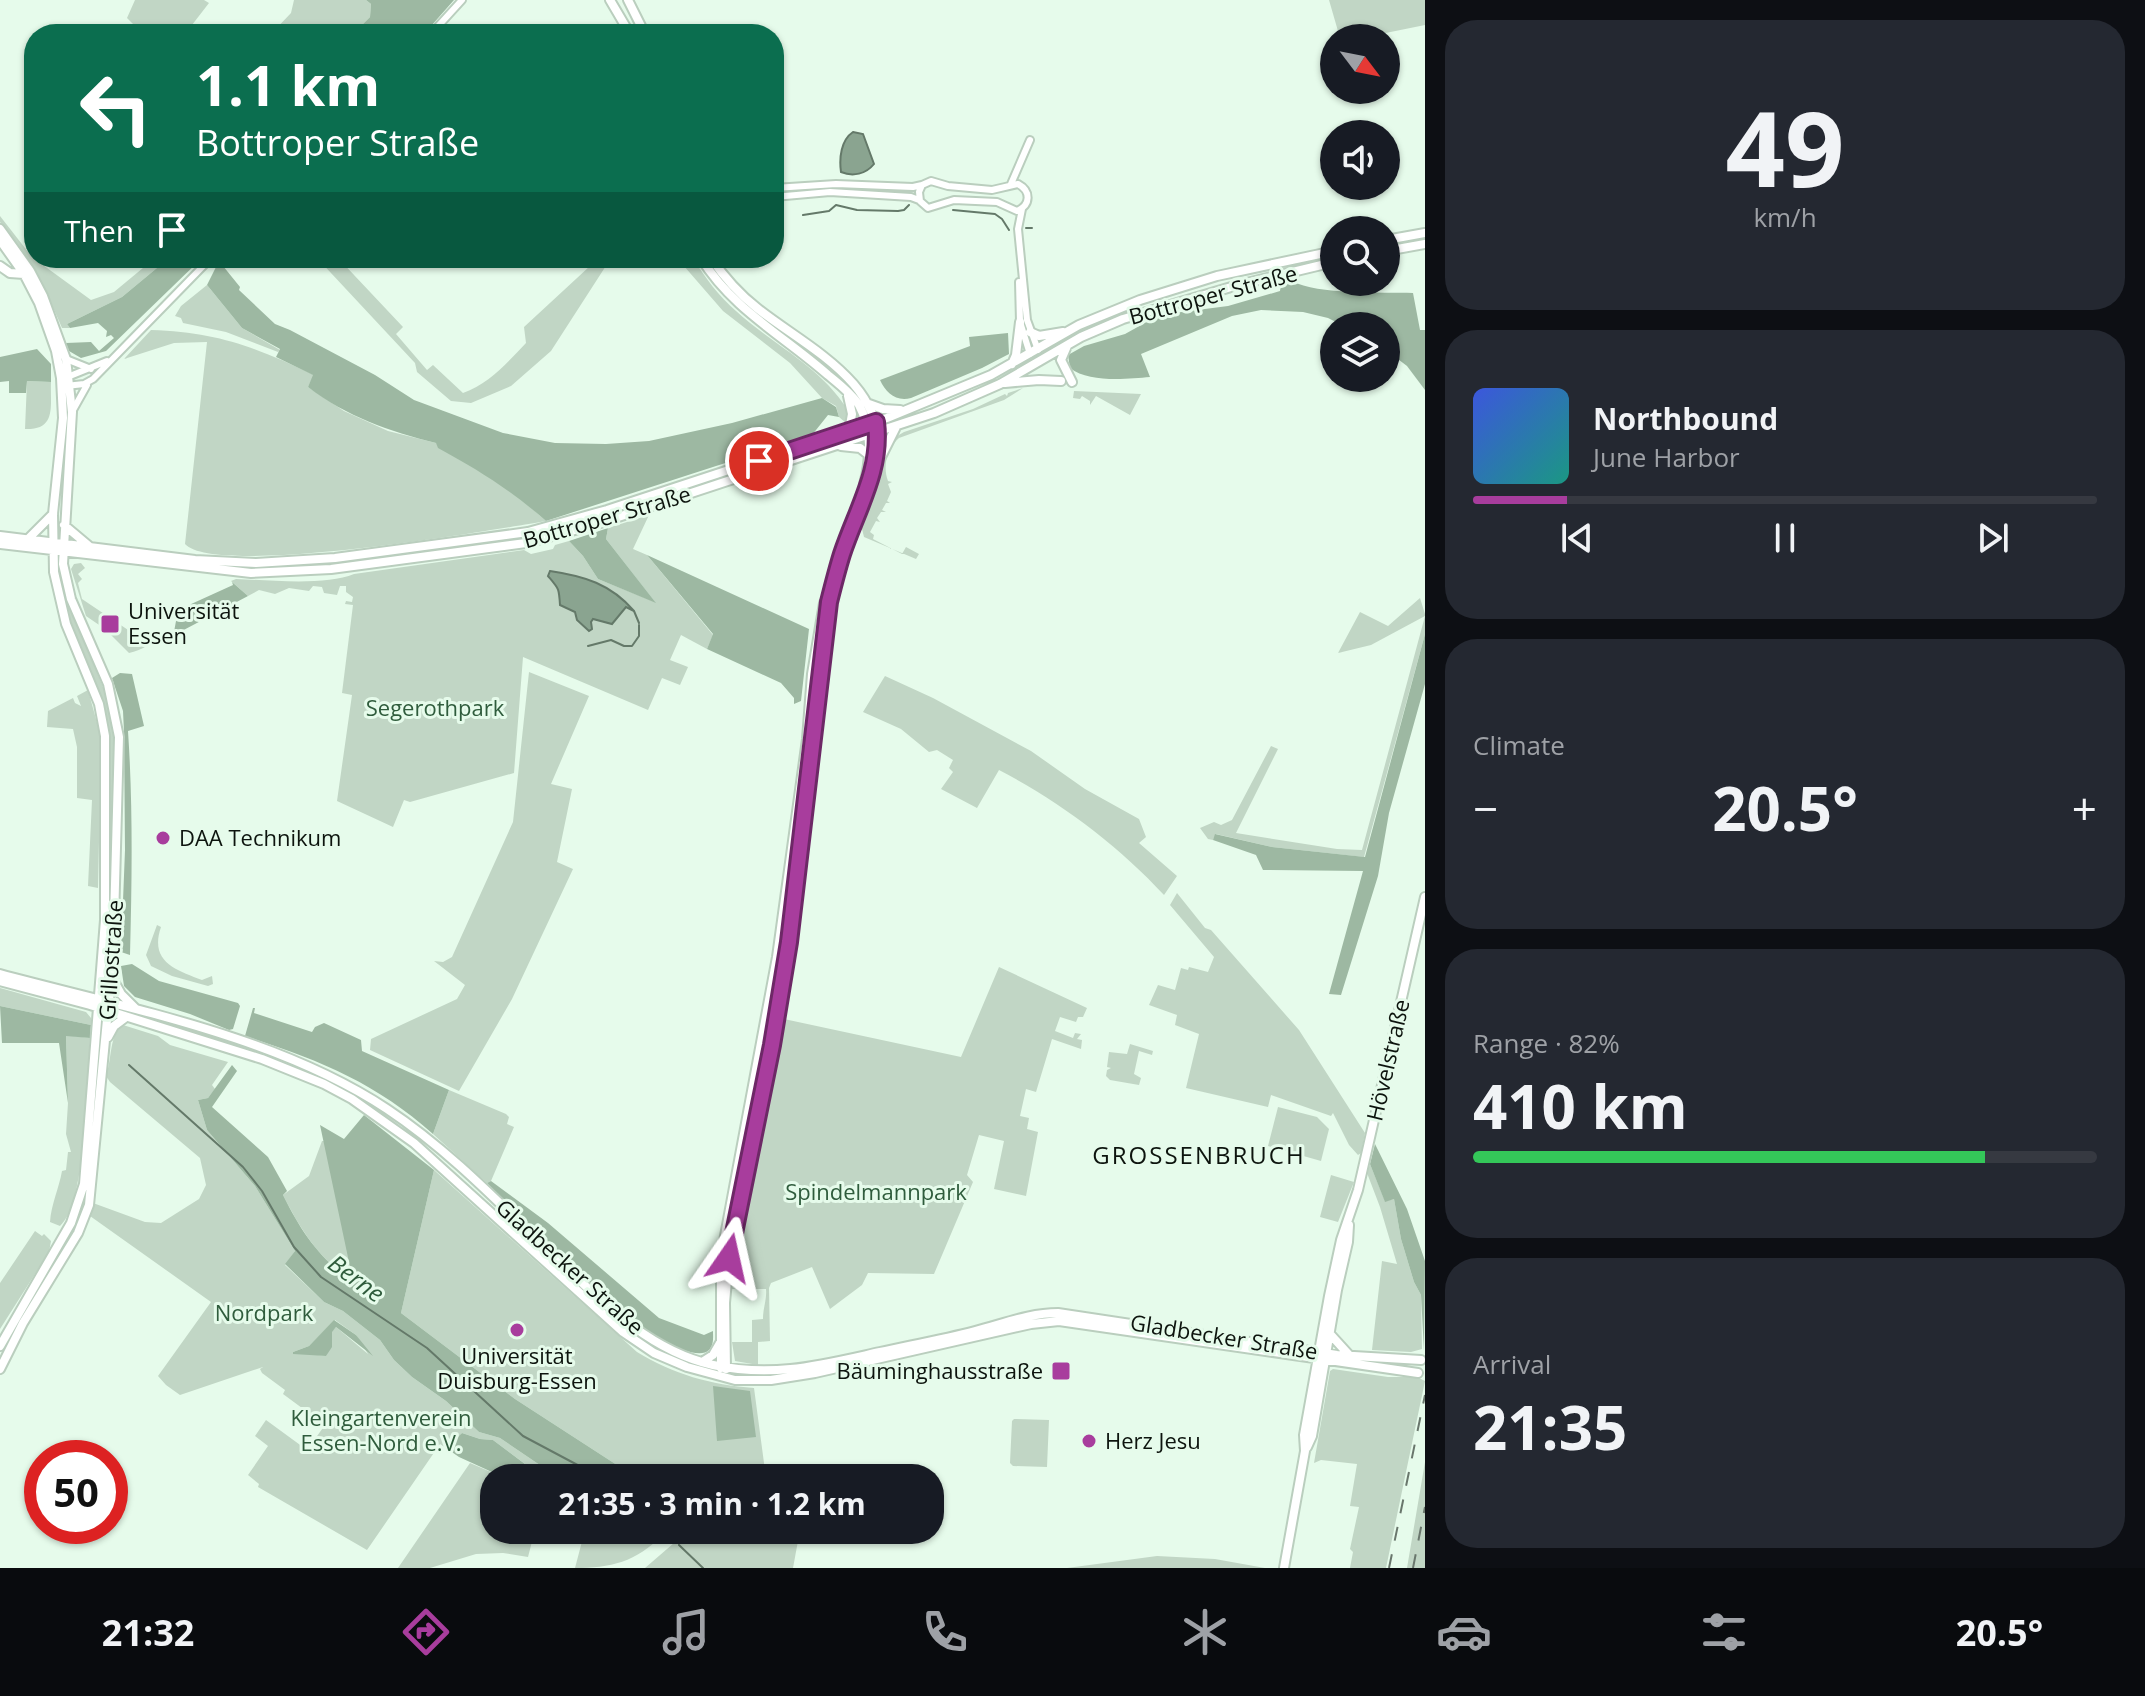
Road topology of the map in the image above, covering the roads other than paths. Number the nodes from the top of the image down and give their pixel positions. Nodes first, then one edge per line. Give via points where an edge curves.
1 (462, 0) edge
2 (610, 0) edge
3 (628, 0) edge
4 (440, 24) edge
5 (624, 24) edge
6 (640, 24) edge
7 (1030, 140) dead end
8 (1017, 173) junction
9 (1011, 184) junction
10 (922, 185) junction
11 (1020, 185) junction
12 (784, 187) edge
13 (784, 196) edge
14 (919, 200) junction
15 (1022, 208) junction
16 (1011, 210) junction
17 (0, 229) edge
18 (1018, 229) junction
19 (1425, 233) edge
20 (1400, 237) edge
21 (0, 240) edge
22 (1425, 244) edge
23 (1400, 248) edge
24 (1320, 255) edge
25 (1320, 258) edge
26 (1020, 259) junction
27 (24, 263) edge
28 (1320, 265) edge
29 (0, 266) edge
30 (28, 268) edge
31 (201, 268) edge
32 (709, 268) edge
33 (720, 268) edge
34 (1292, 272) junction
35 (24, 274) junction
36 (1020, 322) junction
37 (1068, 331) junction
38 (1030, 332) junction
39 (1067, 345) junction
40 (1034, 352) junction
41 (66, 359) junction
42 (110, 359) junction
43 (1012, 364) junction
44 (91, 369) junction
45 (1061, 381) dead end
46 (65, 382) junction
47 (89, 382) junction
48 (1072, 382) dead end
49 (1000, 384) junction
50 (844, 388) junction
51 (869, 404) junction
52 (905, 411) junction
53 (72, 412) junction
54 (896, 426) junction
55 (872, 428) junction
56 (849, 431) junction
57 (836, 445) junction
58 (869, 456) junction
59 (875, 469) junction
60 (53, 514) junction
61 (64, 525) junction
62 (528, 532) junction
63 (0, 536) edge
64 (28, 539) junction
65 (526, 543) junction
66 (0, 544) edge
67 (843, 544) junction
68 (53, 546) junction
69 (90, 546) junction
70 (63, 548) junction
71 (176, 562) junction
72 (1425, 897) edge
73 (0, 974) edge
74 (112, 977) junction
75 (0, 981) edge
76 (104, 1005) junction
77 (136, 1009) junction
78 (126, 1017) junction
79 (106, 1042) junction
80 (748, 1117) junction
81 (756, 1127) junction
82 (1349, 1222) junction
83 (725, 1257) junction
84 (727, 1271) junction
85 (719, 1278) junction
86 (1330, 1334) junction
87 (720, 1343) junction
88 (1, 1345) edge
89 (1321, 1356) junction
90 (1350, 1356) junction
91 (1421, 1360) dead end
92 (702, 1362) junction
93 (728, 1365) junction
94 (0, 1369) edge
95 (1418, 1373) dead end
96 (722, 1377) junction
97 (1284, 1568) edge

1 - 4 street
2 - 5 main road
3 - 6 main road
7 - 8 street
8 - 9 street
8 - 11 street
9 - 10 street via 999,190 931,181
9 - 11 street
10 - 12 street
10 - 14 street
11 - 15 street via 1028,198
13 - 14 street via 830,192
14 - 16 street via 931,208 954,200 997,202
15 - 16 street
15 - 18 street
16 - 18 street
17 - 27 main road
18 - 26 street
19 - 20 main road
21 - 35 main road
22 - 23 main road
24 - 37 main road, Bottroper Straße via 1150,296
25 - 34 main road via 1295,264
26 - 36 street
26 - 38 street
28 - 34 main road, Bottroper Straße
29 - 35 main road
30 - 41 main road
31 - 42 street
32 - 50 main road via 736,302
33 - 51 main road via 745,298 833,366
34 - 39 main road, Bottroper Straße via 1162,306
35 - 46 main road via 46,318
36 - 40 street
36 - 43 main road
37 - 38 main road via 1039,336
37 - 40 main road, Bottroper Straße
38 - 40 street
39 - 48 main road via 1061,356
39 - 49 main road, Bottroper Straße
40 - 43 main road, Bottroper Straße
41 - 44 street
41 - 46 main road
42 - 44 street
42 - 47 street
43 - 52 main road, Bottroper Straße
44 - 46 street
45 - 49 main road
46 - 47 street
46 - 53 main road, Grillostraße
46 - 60 main road, Grillostraße
47 - 53 street
49 - 54 main road, Bottroper Straße
50 - 55 main road
50 - 56 main road via 852,411
51 - 52 main road
51 - 55 main road
52 - 55 main road, Bottroper Straße
53 - 61 main road, Grillostraße
54 - 55 main road, Bottroper Straße
54 - 59 main road
55 - 56 main road, Bottroper Straße
55 - 57 main road, Bottroper Straße
55 - 58 main road
55 - 59 main road
56 - 62 main road, Bottroper Straße
57 - 58 main road via 860,448
57 - 65 main road, Bottroper Straße
58 - 67 main road
59 - 67 main road
60 - 64 main road
60 - 68 main road, Grillostraße
61 - 69 main road
61 - 70 main road, Grillostraße
62 - 65 main road
62 - 71 main road, Bottroper Straße via 291,562
63 - 64 main road
64 - 68 main road
65 - 71 main road, Bottroper Straße via 292,572 242,572
66 - 68 main road
67 - 80 main road via 817,636 777,957
67 - 81 main road via 829,602 789,942
68 - 70 main road
68 - 76 main road, Grillostraße via 60,604 99,704 105,736
69 - 70 main road
69 - 71 main road
70 - 71 main road
70 - 74 main road, Grillostraße via 71,599 108,684 117,721
72 - 82 main road, Hövelstraße
73 - 76 main road, Gladbecker Straße
74 - 76 main road, Grillostraße
74 - 77 main road
75 - 76 main road, Gladbecker Straße
76 - 77 main road, Gladbecker Straße
76 - 78 main road, Gladbecker Straße
76 - 79 main road, Grillostraße
76 - 88 main road, Grillostraße via 81,1198
77 - 92 main road, Gladbecker Straße via 301,1062 366,1095 423,1135 631,1325 664,1347
78 - 79 main road
78 - 96 main road, Gladbecker Straße via 283,1067 352,1099 414,1143 623,1332 670,1361
79 - 94 main road, Grillostraße via 89,1205
80 - 81 main road
80 - 83 main road
81 - 83 main road
82 - 86 main road, Hövelstraße
82 - 89 main road, Hövelstraße via 1340,1245
83 - 84 main road
83 - 85 main road
84 - 85 main road
84 - 93 main road
85 - 87 main road
86 - 89 main road, Hövelstraße
86 - 90 main road
87 - 92 main road
87 - 93 main road
89 - 90 main road, Gladbecker Straße
89 - 93 main road, Gladbecker Straße via 1047,1313 793,1370
89 - 95 main road, Gladbecker Straße
89 - 96 main road, Gladbecker Straße via 1048,1322 793,1378
89 - 97 main road, Hövelstraße
90 - 91 main road, Gladbecker Straße
92 - 93 main road, Gladbecker Straße
93 - 96 main road

